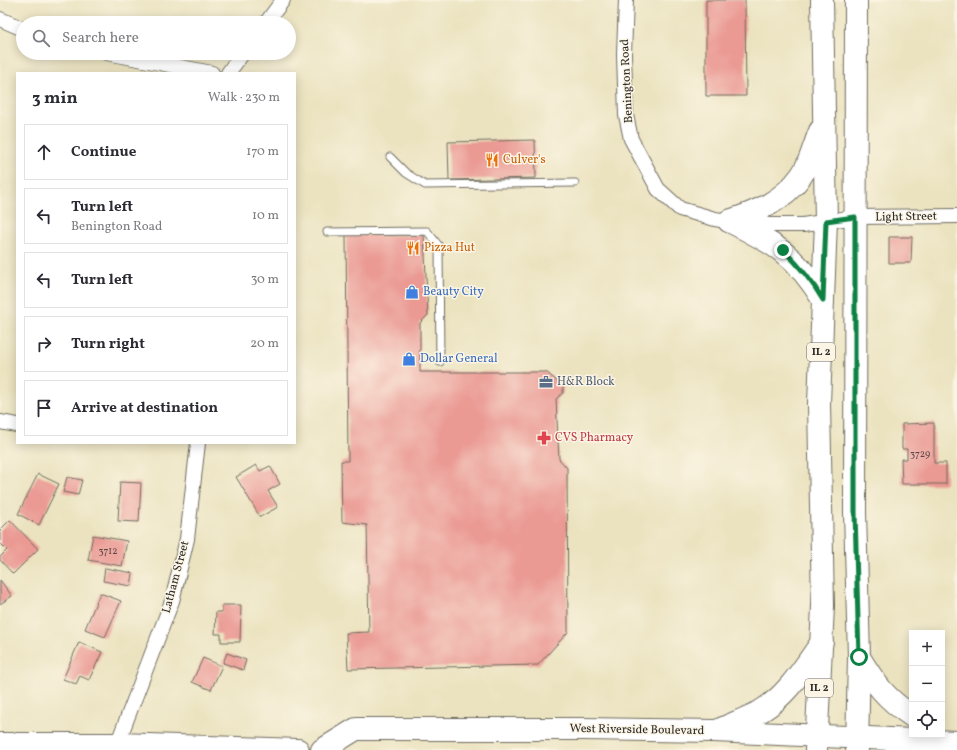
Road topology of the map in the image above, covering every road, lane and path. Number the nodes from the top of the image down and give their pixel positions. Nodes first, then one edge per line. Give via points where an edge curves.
1 (283, 0) edge
2 (626, 0) edge
3 (822, 0) edge
4 (856, 0) edge
5 (271, 16) edge
6 (0, 19) edge
7 (16, 26) edge
8 (144, 60) edge
9 (238, 60) edge
10 (207, 72) edge
11 (229, 72) edge
12 (824, 118) junction
13 (390, 157) dead end
14 (575, 183) dead end
15 (957, 216) edge
16 (855, 217) junction
17 (729, 221) junction
18 (826, 221) junction
19 (327, 232) dead end
20 (823, 300) junction
21 (440, 362) dead end
22 (0, 422) edge
23 (16, 425) edge
24 (195, 444) edge
25 (822, 642) junction
26 (859, 657) junction
27 (909, 714) edge
28 (945, 731) edge
29 (714, 732) junction
30 (957, 736) edge
31 (816, 742) edge
32 (957, 742) edge
33 (0, 744) edge
34 (857, 744) edge
35 (116, 747) edge
36 (298, 750) edge
37 (322, 750) edge

1 - 5 street
2 - 17 street, Benington Road via 626,115 631,139 658,189 680,209
3 - 12 main road, IL 2
4 - 16 main road
6 - 7 street
8 - 10 street
9 - 11 street
12 - 17 main road via 802,176 784,195 767,207
12 - 18 main road, IL 2
13 - 14 lane via 406,173 425,185
15 - 16 street, Light Street
16 - 18 street, Benington Road
16 - 26 main road via 855,512
17 - 18 street, Benington Road via 803,225
17 - 20 main road via 783,250 814,284
18 - 20 main road, IL 2
19 - 21 lane via 427,231 438,246
20 - 25 main road, IL 2 via 819,404
22 - 23 street
24 - 35 street, Latham Street via 187,539 172,601
25 - 29 main road via 779,698 757,713
25 - 31 main road, IL 2
26 - 27 main road via 879,689
26 - 34 main road
28 - 30 main road
29 - 31 main road, West Riverside Boulevard
29 - 37 main road, West Riverside Boulevard via 356,729
31 - 34 main road, West Riverside Boulevard
32 - 34 main road, West Riverside Boulevard
33 - 35 main road
35 - 36 main road

